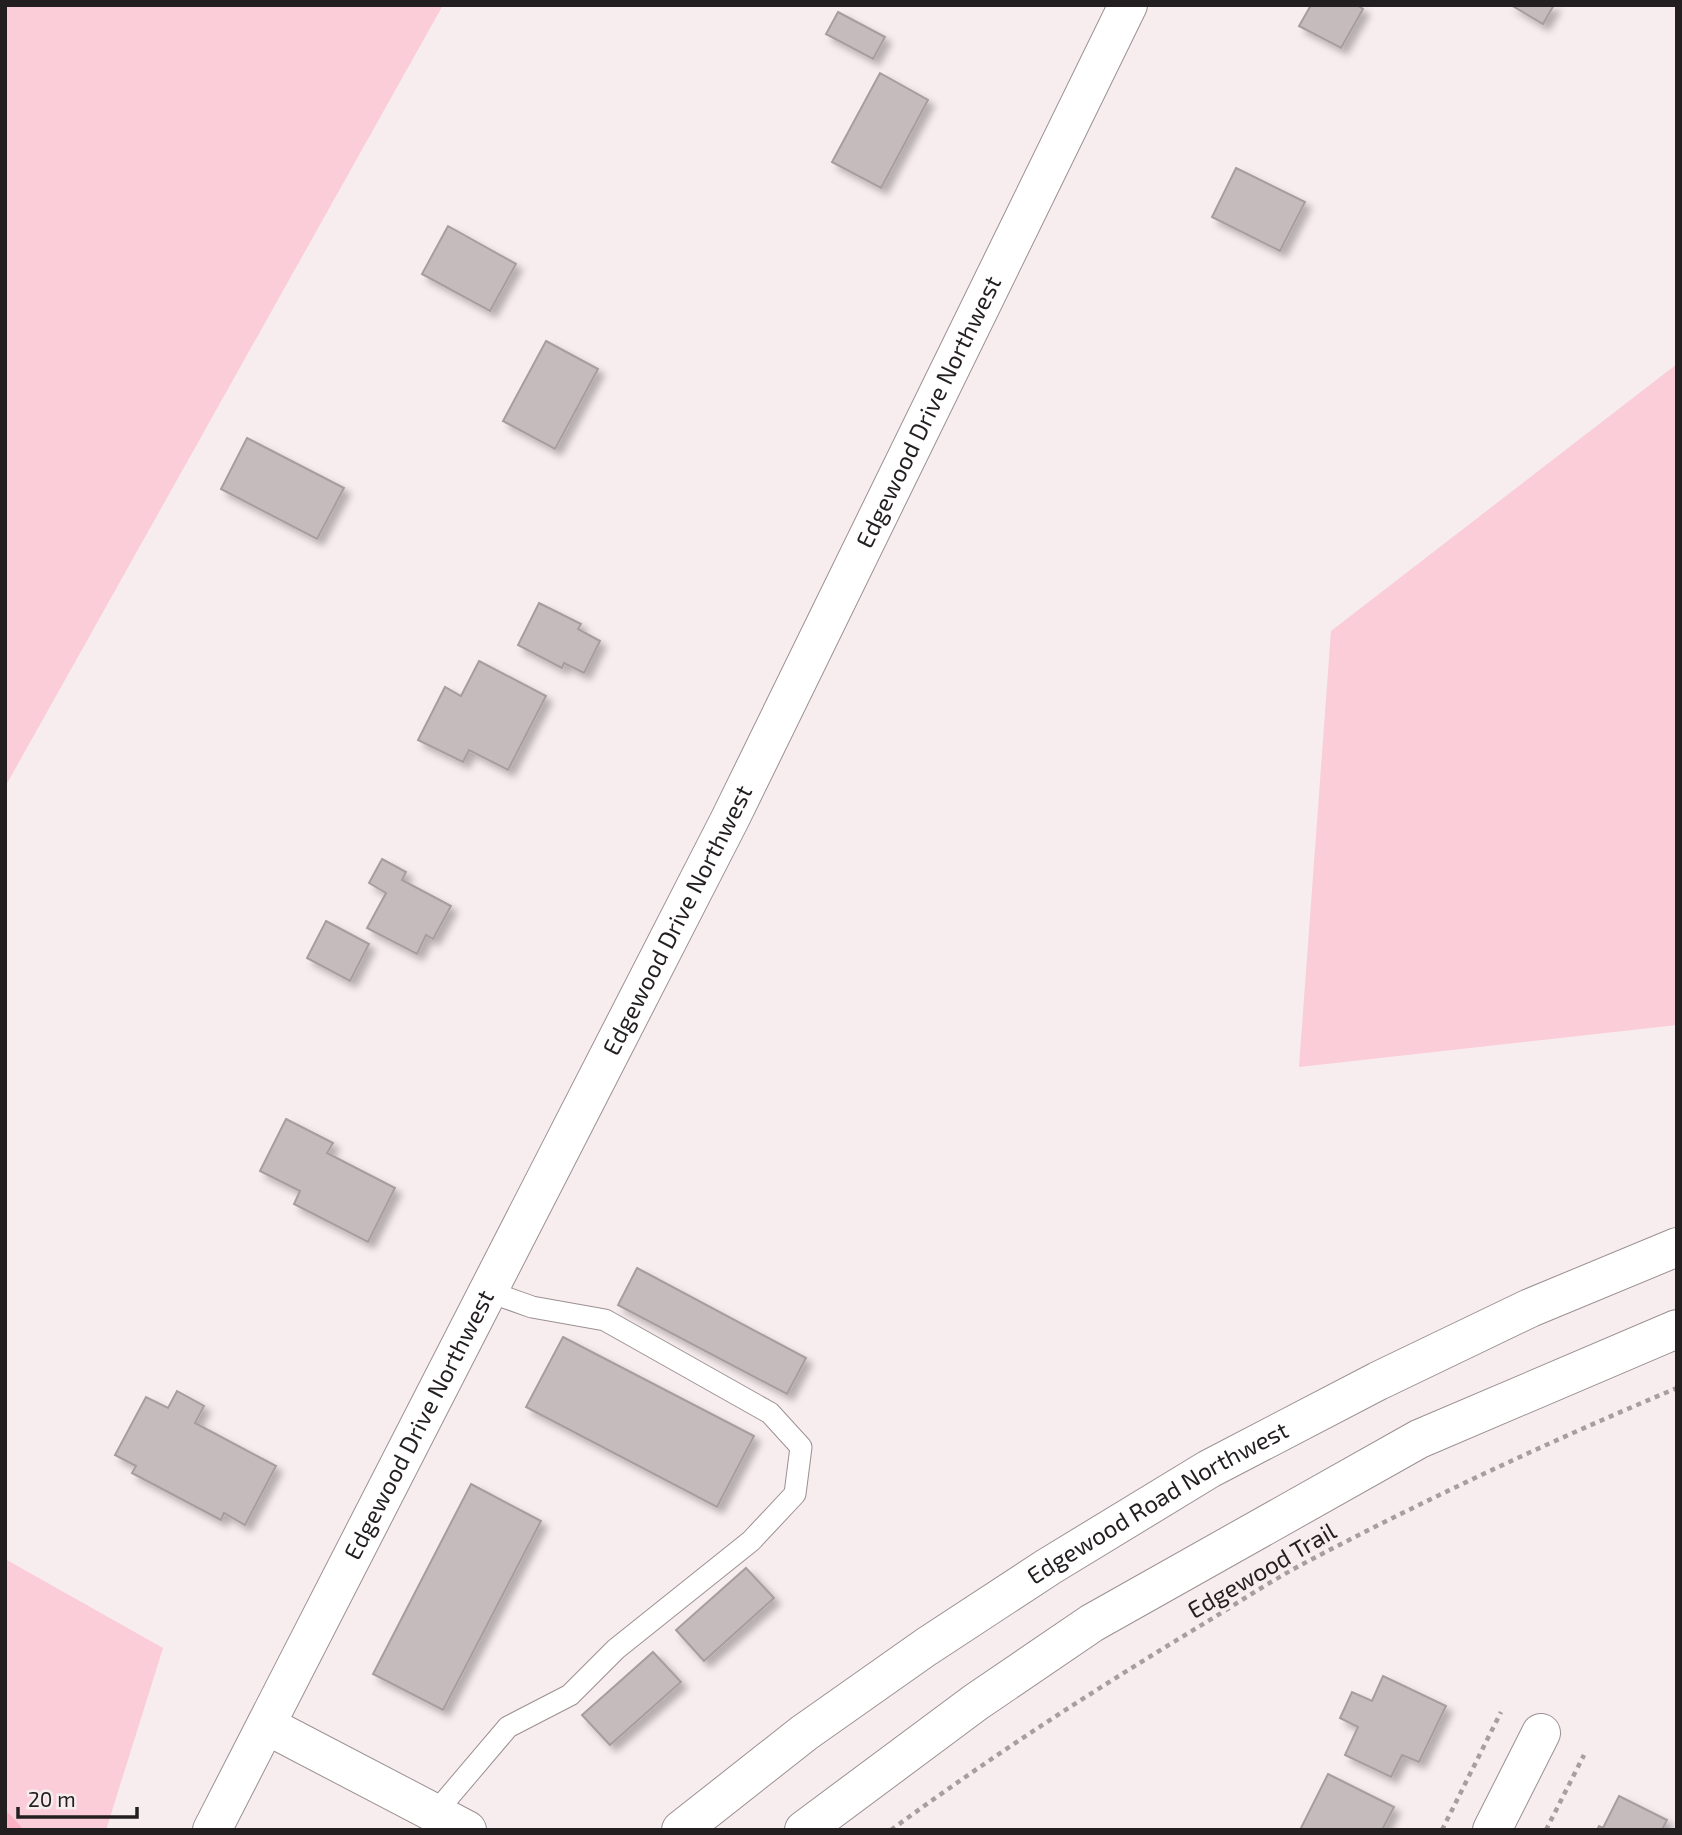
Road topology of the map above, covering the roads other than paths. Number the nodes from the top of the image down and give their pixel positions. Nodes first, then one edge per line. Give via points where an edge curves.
1 (1128, 5) edge
2 (1677, 1247) edge
3 (487, 1291) junction
4 (1677, 1329) edge
5 (266, 1725) junction
6 (1541, 1733) dead end
7 (451, 1821) edge
8 (212, 1830) edge
9 (681, 1830) edge
10 (804, 1830) edge
11 (1492, 1830) edge

1 - 3 street, Edgewood Drive Northwest via 730,819
2 - 9 street, Edgewood Road Northwest via 1530,1308 1209,1469 926,1647 804,1733
3 - 5 street, Edgewood Drive Northwest
3 - 7 lane via 532,1307 605,1320 770,1413 801,1447 795,1494 751,1541 617,1649 570,1695 508,1727
4 - 10 street via 1419,1439 1104,1616 976,1702
5 - 7 street
5 - 8 street, Edgewood Drive Northwest
6 - 11 street

